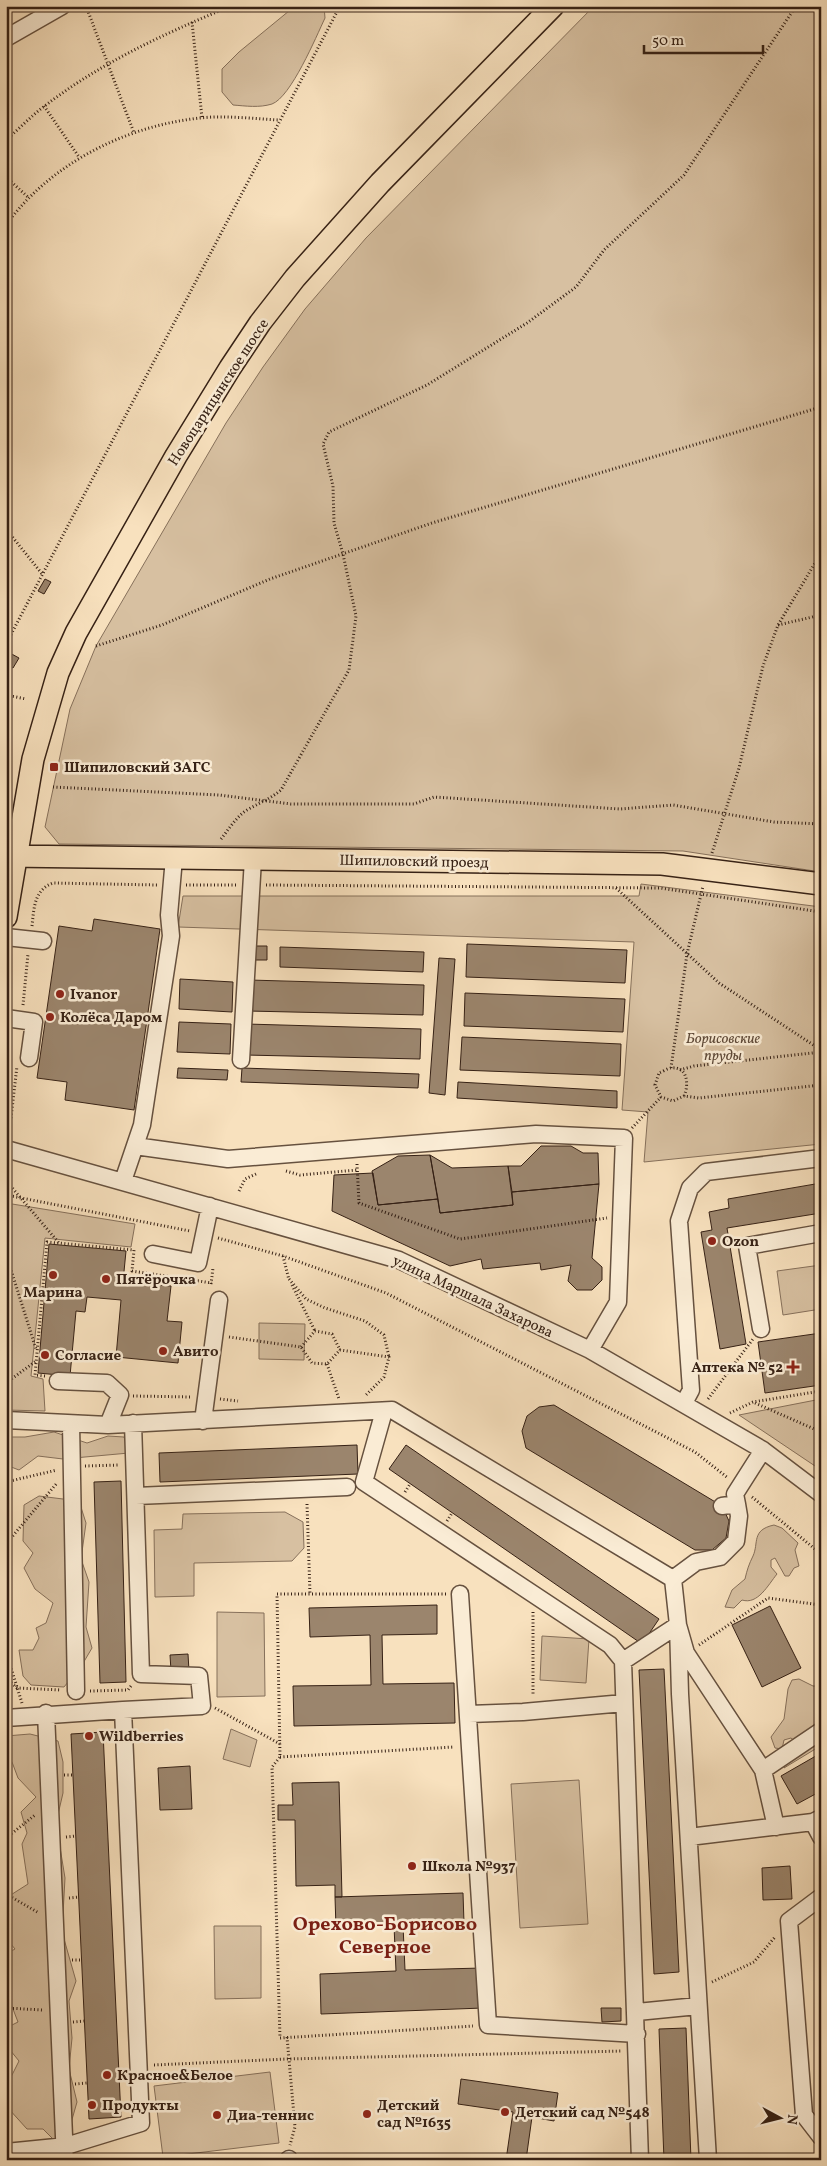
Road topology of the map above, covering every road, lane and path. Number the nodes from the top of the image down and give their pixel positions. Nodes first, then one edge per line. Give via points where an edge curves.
1 (62, 6) edge
2 (86, 6) edge
3 (230, 6) edge
4 (340, 6) edge
5 (553, 6) edge
6 (796, 6) edge
7 (192, 22) junction
8 (6, 38) edge
9 (108, 64) junction
10 (44, 106) junction
11 (202, 118) junction
12 (280, 120) junction
13 (134, 133) junction
14 (6, 140) edge
15 (79, 158) junction
16 (6, 177) edge
17 (29, 198) junction
18 (6, 226) edge
19 (821, 407) edge
20 (6, 529) edge
21 (821, 553) edge
22 (343, 554) junction
23 (43, 575) junction
24 (821, 615) edge
25 (778, 625) junction
26 (6, 644) edge
27 (96, 646) dead end
28 (6, 695) edge
29 (26, 699) dead end
30 (53, 787) dead end
31 (267, 801) junction
32 (725, 813) junction
33 (821, 824) edge
34 (222, 840) dead end
35 (11, 856) edge
36 (711, 857) dead end
37 (174, 858) junction
38 (253, 859) junction
39 (705, 880) dead end
40 (821, 884) edge
41 (172, 885) junction
42 (253, 885) junction
43 (616, 887) junction
44 (701, 894) junction
45 (35, 902) dead end
46 (821, 912) edge
47 (6, 917) edge
48 (6, 937) edge
49 (43, 941) dead end
50 (687, 954) junction
51 (6, 1018) edge
52 (821, 1051) edge
53 (29, 1058) dead end
54 (241, 1060) dead end
55 (671, 1068) junction
56 (680, 1070) junction
57 (821, 1086) edge
58 (684, 1096) junction
59 (661, 1097) junction
60 (637, 1121) dead end
61 (135, 1146) junction
62 (356, 1148) junction
63 (6, 1149) edge
64 (821, 1158) edge
65 (357, 1170) junction
66 (278, 1171) dead end
67 (259, 1172) dead end
68 (124, 1181) junction
69 (8, 1183) dead end
70 (239, 1192) dead end
71 (6, 1195) edge
72 (19, 1196) junction
73 (210, 1206) junction
74 (610, 1217) dead end
75 (821, 1233) edge
76 (203, 1234) junction
77 (59, 1243) junction
78 (6, 1254) edge
79 (153, 1254) dead end
80 (283, 1256) junction
81 (213, 1271) dead end
82 (289, 1279) junction
83 (212, 1282) junction
84 (215, 1296) joint
85 (761, 1328) joint
86 (316, 1331) junction
87 (214, 1335) junction
88 (301, 1347) junction
89 (340, 1350) junction
90 (590, 1350) junction
91 (37, 1352) junction
92 (389, 1357) junction
93 (36, 1361) junction
94 (327, 1364) junction
95 (58, 1381) joint
96 (6, 1383) edge
97 (821, 1391) edge
98 (120, 1395) junction
99 (358, 1396) dead end
100 (206, 1398) junction
101 (708, 1399) dead end
102 (329, 1400) dead end
103 (244, 1401) dead end
104 (753, 1402) junction
105 (344, 1403) junction
106 (684, 1403) junction
107 (384, 1411) junction
108 (729, 1413) dead end
109 (6, 1420) edge
110 (203, 1421) junction
111 (133, 1423) junction
112 (71, 1424) junction
113 (108, 1425) junction
114 (821, 1432) edge
115 (763, 1450) junction
116 (135, 1464) junction
117 (71, 1466) junction
118 (6, 1482) edge
119 (347, 1487) dead end
120 (740, 1487) junction
121 (307, 1489) junction
122 (821, 1494) edge
123 (136, 1496) junction
124 (6, 1544) edge
125 (821, 1554) edge
126 (673, 1579) junction
127 (310, 1594) junction
128 (460, 1594) joint
129 (533, 1594) junction
130 (821, 1605) edge
131 (678, 1625) junction
132 (6, 1652) edge
133 (686, 1653) junction
134 (623, 1660) junction
135 (6, 1678) edge
136 (17, 1688) junction
137 (76, 1691) dead end
138 (201, 1700) junction
139 (624, 1703) junction
140 (123, 1710) junction
141 (533, 1711) junction
142 (46, 1713) junction
143 (469, 1714) junction
144 (26, 1716) junction
145 (6, 1718) edge
146 (821, 1731) edge
147 (280, 1745) junction
148 (470, 1746) junction
149 (280, 1757) junction
150 (763, 1770) junction
151 (50, 1803) junction
152 (817, 1820) edge
153 (776, 1827) junction
154 (689, 1837) junction
155 (821, 1837) edge
156 (6, 1838) edge
157 (6, 1894) edge
158 (821, 1898) edge
159 (55, 1922) junction
160 (789, 1922) junction
161 (698, 1989) junction
162 (698, 2006) junction
163 (6, 2008) edge
164 (59, 2012) junction
165 (637, 2012) junction
166 (488, 2025) junction
167 (287, 2037) junction
168 (637, 2041) junction
169 (287, 2059) junction
170 (138, 2065) junction
171 (821, 2137) edge
172 (6, 2152) edge
173 (65, 2153) edge
174 (288, 2160) edge
175 (640, 2160) edge
176 (708, 2160) edge

1 - 8 street
2 - 9 path
3 - 7 path
4 - 12 path
5 - 35 main road, Новоцарицынское шоссе via 360,205 295,278 260,322 230,368 110,572 58,673 32,759
6 - 22 path via 684,175 604,250 576,286 528,323 427,385 329,432 322,444 333,486 334,523
7 - 9 path
7 - 11 path
9 - 10 path
9 - 13 path
10 - 14 path
10 - 15 path
11 - 12 path
11 - 13 path
12 - 23 path
13 - 15 path
15 - 17 path via 53,175
16 - 17 path
17 - 18 path
19 - 22 path via 432,523
20 - 23 path
21 - 25 path
22 - 27 path via 270,579 162,625
22 - 31 path via 356,616 350,670 281,790
23 - 26 path
24 - 25 path
25 - 32 path via 763,666
28 - 29 path
30 - 31 path via 220,795
31 - 32 path via 291,804 414,804 434,797 620,809 673,805
31 - 34 path via 232,823
32 - 33 path via 774,822
32 - 36 path
35 - 37 main road, Шипиловский проезд
35 - 47 main road, Новоцарицынское шоссе
37 - 38 main road, Шипиловский проезд
37 - 41 street
38 - 40 main road, Шипиловский проезд via 662,864
38 - 42 street
39 - 44 path
41 - 42 path
41 - 45 path via 53,883 42,889
41 - 61 street via 171,936 142,1125
42 - 43 path
42 - 54 street
43 - 44 path via 660,888
43 - 50 path
44 - 46 path
44 - 50 path
48 - 49 street
50 - 52 path via 719,983
50 - 55 path
51 - 53 street via 34,1022
52 - 56 path
55 - 56 path
55 - 59 path via 659,1073 655,1085
56 - 58 path via 687,1077 689,1087
57 - 58 path via 699,1098
58 - 59 path via 673,1101
59 - 60 path
61 - 62 street via 228,1158
61 - 68 street
62 - 65 path
62 - 90 street via 536,1134 624,1138 618,1302
63 - 68 street, улица Маршала Захарова
64 - 106 street via 706,1172 690,1188 678,1221 691,1390
65 - 66 path via 300,1175
65 - 74 path via 359,1203 460,1238
67 - 70 path via 245,1179
68 - 73 street, улица Маршала Захарова
69 - 72 path
71 - 72 path
72 - 76 path
72 - 77 path
73 - 76 street
73 - 90 street, улица Маршала Захарова via 399,1260
75 - 85 street via 747,1246
76 - 79 street via 198,1263
76 - 80 path
77 - 83 path via 134,1250 132,1271
77 - 91 path via 46,1242
78 - 91 path
80 - 82 path
80 - 120 path via 395,1297 695,1452
81 - 83 path
82 - 86 path
82 - 92 path via 306,1299 365,1321 384,1334
83 - 84 path
84 - 87 street
85 - 101 path
86 - 88 path
86 - 89 path via 332,1334
87 - 88 path
87 - 100 street
88 - 94 path via 312,1363
89 - 92 path
89 - 94 path
90 - 106 street, улица Маршала Захарова
91 - 93 path
92 - 99 path via 384,1377 367,1395
93 - 95 path via 35,1375
93 - 96 path
94 - 105 path
95 - 98 street via 107,1383
97 - 104 path
98 - 100 path
98 - 113 street
100 - 103 path
100 - 110 street
102 - 105 path
104 - 108 path
104 - 114 path
105 - 107 street
105 - 110 street
106 - 115 street, улица Маршала Захарова
107 - 126 street via 392,1410
107 - 129 street via 364,1482
109 - 112 street
110 - 111 street
111 - 113 street
111 - 116 street
112 - 113 street
112 - 117 street
115 - 120 street
115 - 122 street, улица Маршала Захарова
116 - 117 path
116 - 123 street
117 - 118 path
117 - 124 path
117 - 137 street
119 - 121 street
120 - 125 path
120 - 126 street via 729,1505 739,1516 736,1541 720,1557 696,1562
121 - 123 street
121 - 127 path
123 - 138 street via 141,1674 199,1676
126 - 131 street
127 - 128 path
127 - 147 path via 278,1594
128 - 143 street
129 - 134 street via 610,1645
129 - 141 path
130 - 133 path via 768,1598
131 - 133 street
131 - 134 street
131 - 154 street
132 - 136 path
133 - 150 street
134 - 139 street
135 - 136 path
136 - 144 path
138 - 140 street via 202,1706
138 - 147 path
139 - 141 street
139 - 165 street
140 - 142 street
140 - 170 street
141 - 143 street
142 - 144 street
142 - 151 street
143 - 148 street
144 - 145 street
146 - 150 street
147 - 149 path
148 - 149 path
148 - 166 street
149 - 167 path via 272,1767 280,2038
150 - 153 street
151 - 156 path
151 - 159 street
152 - 153 street
152 - 155 street
153 - 154 street
154 - 161 street
157 - 159 path
158 - 160 street
159 - 164 street
160 - 161 path via 754,1962
160 - 171 street via 804,2115
161 - 162 street
162 - 165 street
162 - 176 street
163 - 164 path
164 - 173 street
165 - 168 street
166 - 167 path
166 - 168 street
167 - 169 path
168 - 169 path via 583,2053
168 - 175 street
169 - 170 path
169 - 174 path via 295,2127 290,2138
170 - 173 street via 141,2123
172 - 173 street

